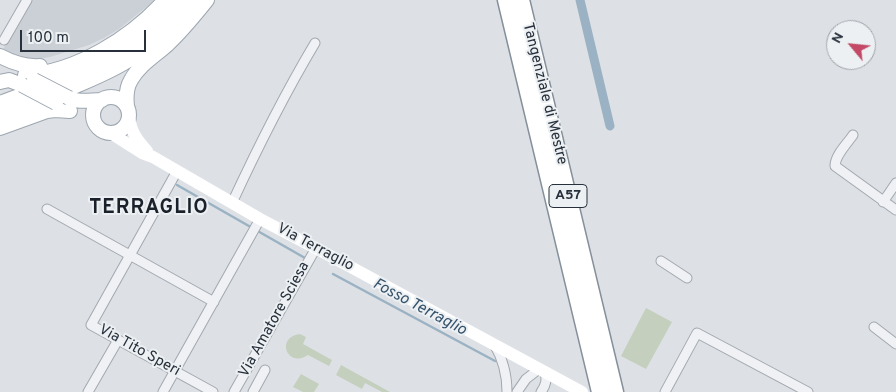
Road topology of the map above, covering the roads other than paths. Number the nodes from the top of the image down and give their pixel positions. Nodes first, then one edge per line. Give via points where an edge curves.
1 (27, 0) edge
2 (165, 0) edge
3 (177, 0) edge
4 (193, 0) edge
5 (207, 0) edge
6 (506, 0) edge
7 (521, 0) edge
8 (4, 40) dead end
9 (112, 43) junction
10 (315, 43) dead end
11 (0, 56) edge
12 (0, 65) edge
13 (0, 82) edge
14 (28, 85) junction
15 (64, 99) junction
16 (102, 100) junction
17 (0, 103) edge
18 (128, 112) junction
19 (0, 116) edge
20 (0, 128) edge
21 (103, 129) junction
22 (853, 135) dead end
23 (153, 157) junction
24 (173, 177) junction
25 (896, 183) edge
26 (883, 202) junction
27 (232, 203) junction
28 (47, 209) dead end
29 (896, 210) edge
30 (259, 221) junction
31 (316, 248) junction
32 (130, 255) junction
33 (661, 261) dead end
34 (687, 278) dead end
35 (214, 302) junction
36 (874, 327) dead end
37 (118, 340) junction
38 (494, 344) junction
39 (896, 344) edge
40 (265, 370) dead end
41 (542, 370) junction
42 (175, 371) junction
43 (577, 391) edge
44 (88, 392) edge
45 (163, 392) edge
46 (213, 392) edge
47 (234, 392) edge
48 (253, 392) edge
49 (507, 392) edge
50 (517, 392) edge
51 (541, 392) edge
52 (600, 392) edge
53 (615, 392) edge
54 (664, 392) edge
55 (808, 392) edge

1 - 8 street
2 - 9 main road
3 - 14 main road via 135,41 98,64 58,81
4 - 15 main road via 164,32 133,57
5 - 18 main road via 130,81 126,93
6 - 52 highway, Tangenziale di Mestre / A57
7 - 53 highway, Tangenziale di Mestre / A57
9 - 11 main road via 38,66 16,63
9 - 14 main road via 68,66 40,74
10 - 27 street
12 - 14 main road, Via Terraglio
13 - 14 main road, Via Terraglio via 9,80
14 - 15 main road, Via Terraglio, bridge
14 - 17 main road
15 - 16 main road, Via Terraglio
15 - 19 main road via 31,105
15 - 20 main road via 55,110
15 - 21 main road, Via Terraglio
16 - 18 main road via 117,98 123,101
16 - 21 main road via 97,104 94,117
18 - 21 main road via 122,129 114,132
18 - 23 main road, Via Terraglio via 130,129
21 - 23 main road, Via Terraglio
22 - 26 street via 834,164
23 - 24 main road, Via Terraglio
24 - 27 main road, Via Terraglio
24 - 32 street
25 - 26 street
26 - 29 street
27 - 30 main road, Via Terraglio
28 - 32 street
30 - 31 main road, Via Terraglio
30 - 35 street
31 - 38 main road, Via Terraglio
31 - 47 street, Via Amatore Sciesa
32 - 35 street
32 - 37 street, Via Tito Speri via 91,325
33 - 34 street
35 - 42 street
36 - 39 street
37 - 42 street, Via Tito Speri
37 - 44 street
38 - 41 main road, Via Terraglio
38 - 49 street via 503,362
40 - 48 street
41 - 43 main road, Via Terraglio
41 - 50 street via 526,379
41 - 51 street via 546,381
42 - 45 street
42 - 46 street, Via Tito Speri
54 - 55 street via 697,333

